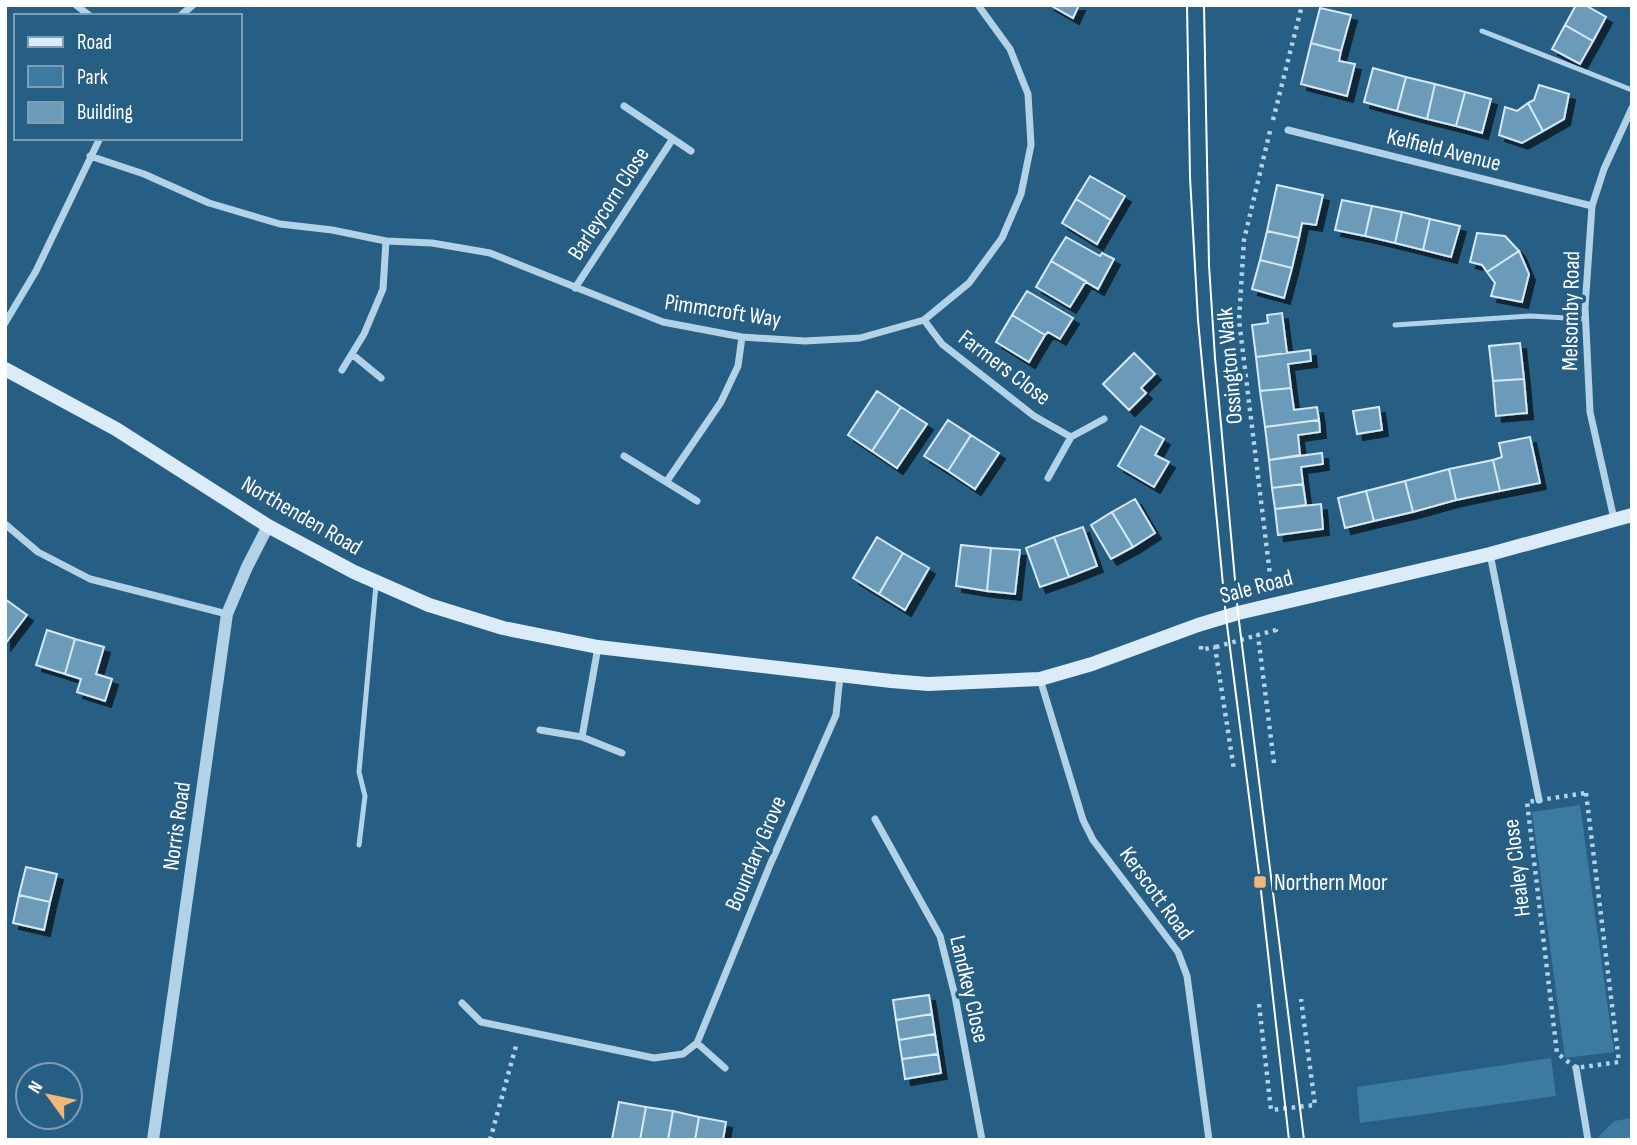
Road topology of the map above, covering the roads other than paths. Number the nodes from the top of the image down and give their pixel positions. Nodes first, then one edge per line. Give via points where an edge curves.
1 (978, 5) edge
2 (1482, 31) dead end
3 (1632, 90) edge
4 (624, 106) dead end
5 (1632, 108) edge
6 (1287, 130) dead end
7 (99, 140) edge
8 (672, 140) junction
9 (691, 151) dead end
10 (90, 156) junction
11 (1592, 206) junction
12 (386, 242) junction
13 (575, 288) junction
14 (1585, 319) junction
15 (924, 320) junction
16 (5, 323) edge
17 (1395, 325) dead end
18 (742, 337) junction
19 (353, 355) junction
20 (5, 369) edge
21 (342, 370) dead end
22 (381, 378) dead end
23 (1104, 419) dead end
24 (1071, 437) junction
25 (624, 456) dead end
26 (1048, 478) dead end
27 (667, 481) junction
28 (697, 501) dead end
29 (1632, 515) edge
30 (1614, 520) junction
31 (5, 524) edge
32 (268, 526) junction
33 (1490, 554) junction
34 (376, 582) junction
35 (227, 614) junction
36 (598, 647) junction
37 (840, 676) junction
38 (1040, 679) junction
39 (891, 681) joint
40 (540, 730) dead end
41 (582, 737) junction
42 (622, 753) dead end
43 (1539, 800) road end
44 (874, 819) dead end
45 (359, 845) dead end
46 (462, 1003) dead end
47 (697, 1043) junction
48 (725, 1068) dead end
49 (1576, 1068) road end
50 (153, 1140) edge
51 (982, 1140) edge
52 (1209, 1140) edge
53 (1588, 1140) edge

1 - 15 street, Pimmcroft Way via 1010,50 1028,94 1031,145 1021,194 1002,238 969,284
2 - 3 lane
4 - 8 street, Barleycorn Close
5 - 11 street, Melsomby Road
6 - 11 street, Kelfield Avenue
7 - 10 street
8 - 9 street, Barleycorn Close
8 - 13 street, Barleycorn Close
10 - 12 street, Pimmcroft Way via 209,203 280,224
10 - 16 street via 36,271
11 - 14 street, Melsomby Road
12 - 13 street, Pimmcroft Way via 432,243 490,253
12 - 19 street via 383,289
13 - 18 street, Pimmcroft Way via 663,322
14 - 17 lane via 1530,316
14 - 30 street, Melsomby Road via 1590,412
15 - 18 street, Pimmcroft Way via 860,338
15 - 24 street, Farmers Close via 942,344 1034,416
18 - 27 street via 738,366 721,402
19 - 21 street
19 - 22 street
20 - 32 main road, Northenden Road via 116,429
23 - 24 street
24 - 26 street
25 - 27 street
27 - 28 street
29 - 30 main road, Sale Road
30 - 33 main road, Sale Road
31 - 35 street via 38,552 90,579
32 - 34 main road, Northenden Road
32 - 35 street, Norris Road
33 - 38 main road, Sale Road via 1273,603
33 - 43 street, Healey Close
34 - 36 main road, Northenden Road via 429,605 503,628
34 - 45 lane via 359,772 365,796
35 - 50 street, Norris Road
36 - 37 main road, Northenden Road
36 - 41 street
37 - 39 main road, Northenden Road
37 - 47 street, Boundary Grove via 836,715
38 - 39 main road, Sale Road
38 - 52 street, Kerscott Road via 1083,820 1093,840 1178,952 1188,976
40 - 41 street
41 - 42 street
44 - 51 street, Landkey Close via 940,936
46 - 47 street via 481,1022 654,1058 683,1054
47 - 48 street
49 - 53 street

